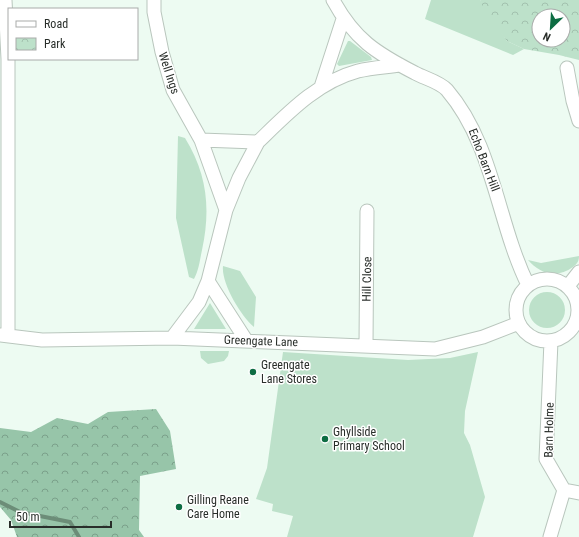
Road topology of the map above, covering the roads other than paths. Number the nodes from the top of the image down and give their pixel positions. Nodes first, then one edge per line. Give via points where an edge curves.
1 (4, 0) edge
2 (154, 0) edge
3 (333, 0) edge
4 (343, 19) junction
5 (400, 65) junction
6 (567, 68) dead end
7 (321, 87) junction
8 (579, 121) edge
9 (201, 140) junction
10 (258, 142) junction
11 (226, 210) junction
12 (367, 211) dead end
13 (579, 272) edge
14 (208, 281) junction
15 (528, 285) junction
16 (568, 286) junction
17 (578, 320) edge
18 (519, 324) junction
19 (4, 335) edge
20 (172, 338) junction
21 (246, 340) junction
22 (551, 341) junction
23 (366, 346) junction
24 (564, 490) junction
25 (579, 493) edge
26 (550, 537) edge

1 - 19 street via 8,59
2 - 9 street, Well Ings via 162,52 173,90
3 - 4 street, Echo Barn Hill
4 - 5 street, Echo Barn Hill via 364,42
4 - 7 street
5 - 7 street via 357,72
5 - 15 street, Echo Barn Hill via 446,89 470,125 506,222 516,261
6 - 8 street
7 - 10 street via 298,104
9 - 10 street
9 - 11 street, Well Ings
10 - 11 street
11 - 14 street
12 - 23 street, Hill Close
13 - 16 street
14 - 20 street via 199,302
14 - 21 street
15 - 16 street via 551,278
15 - 18 street via 519,295 516,305
16 - 17 street via 577,301
17 - 22 street via 567,334
18 - 22 street via 532,337
18 - 23 street, Greengate Lane via 482,337 435,348
19 - 20 street, Greengate Lane via 42,340
20 - 21 street, Greengate Lane
21 - 23 street, Greengate Lane
22 - 24 street, Barn Holme via 546,459
24 - 25 street
24 - 26 street

